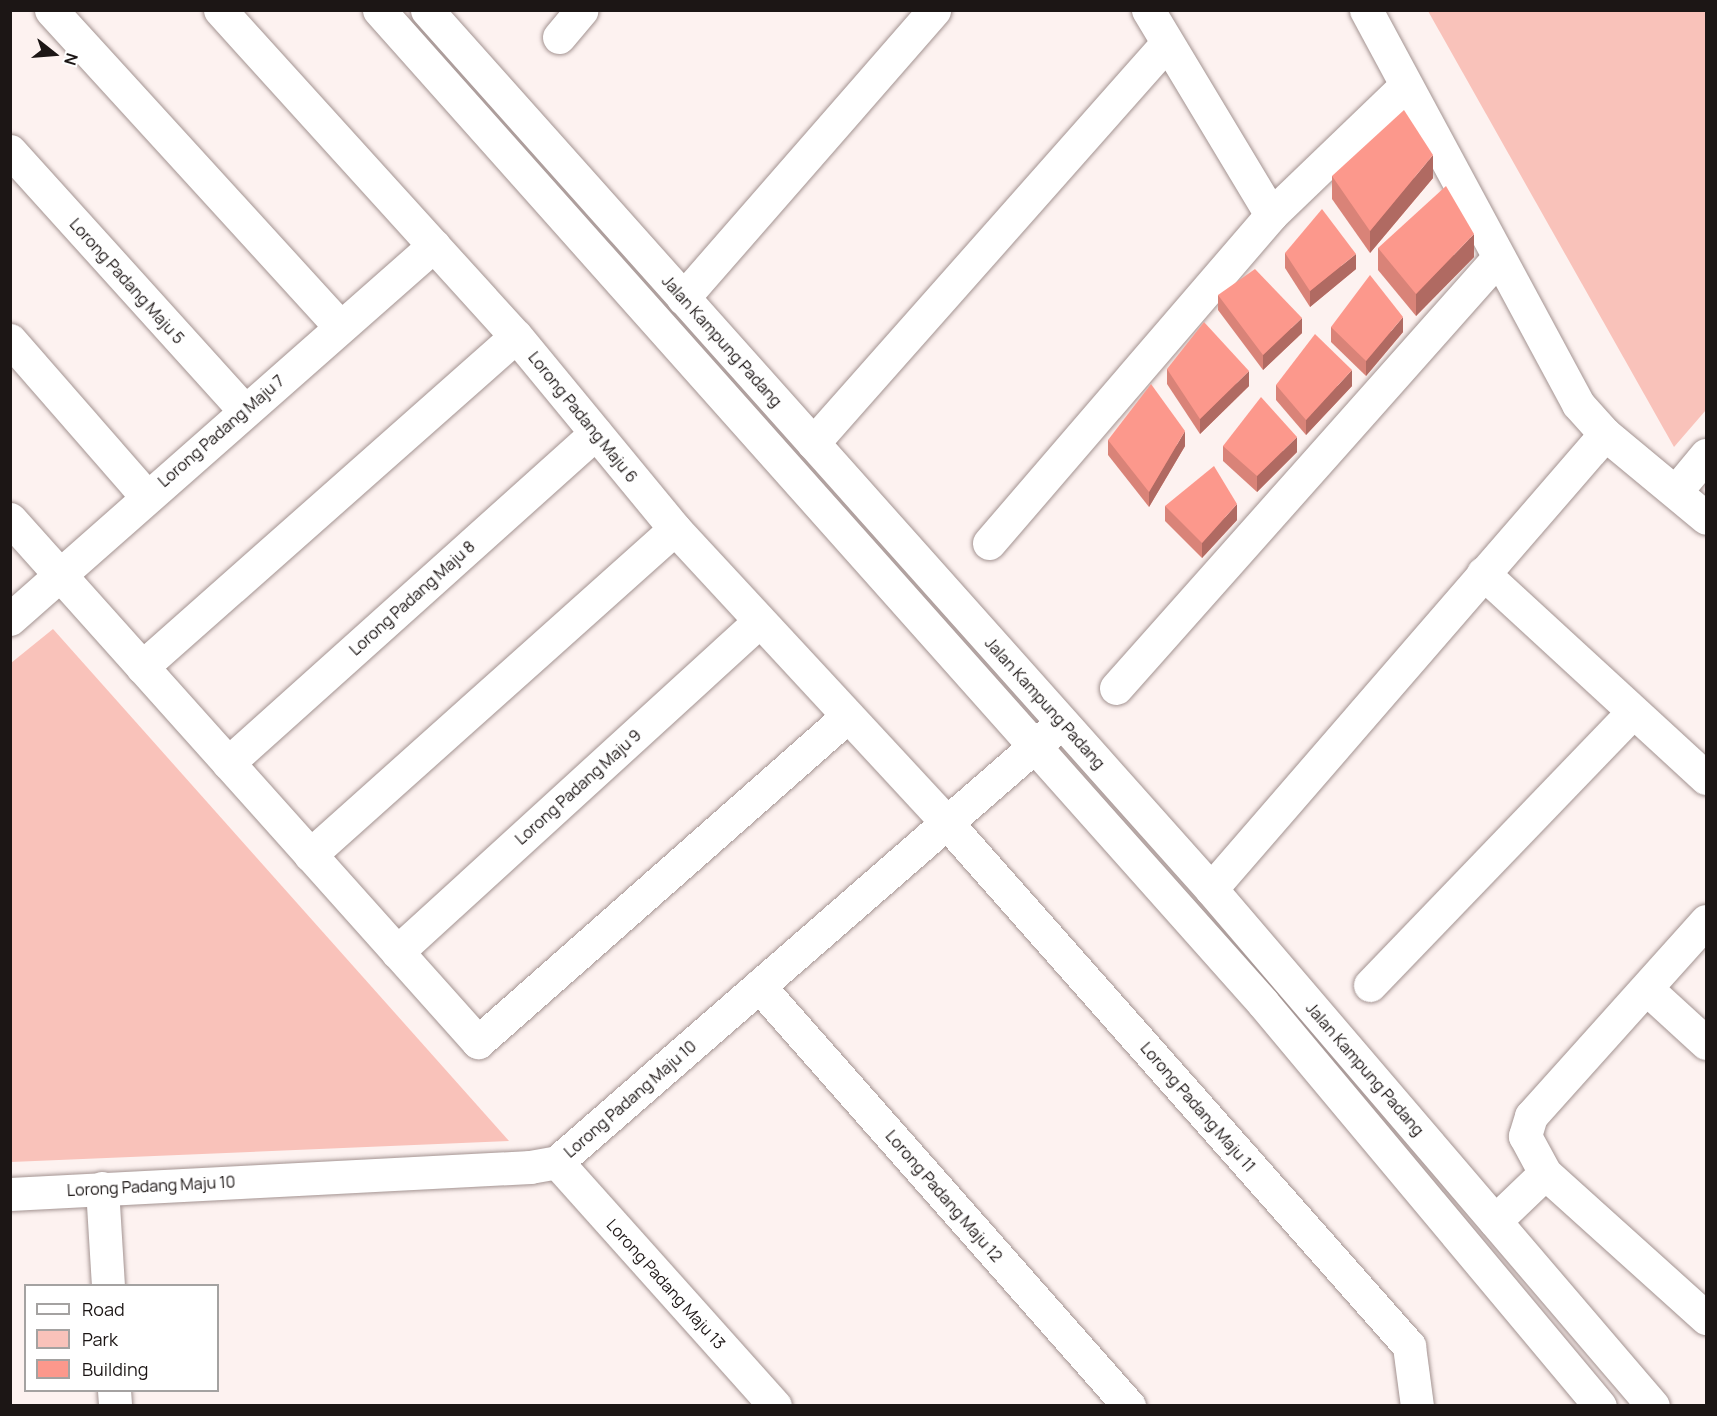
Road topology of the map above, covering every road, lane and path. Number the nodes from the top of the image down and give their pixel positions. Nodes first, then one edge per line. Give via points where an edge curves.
1 (51, 10) edge
2 (220, 10) edge
3 (379, 10) edge
4 (428, 10) edge
5 (582, 10) edge
6 (934, 10) edge
7 (1148, 10) edge
8 (1366, 10) edge
9 (559, 37) dead end
10 (1167, 43) junction
11 (1405, 86) junction
12 (10, 151) edge
13 (1271, 215) junction
14 (434, 245) junction
15 (1498, 258) junction
16 (683, 298) junction
17 (340, 327) junction
18 (516, 336) junction
19 (10, 340) edge
20 (244, 410) junction
21 (596, 433) junction
22 (1605, 434) junction
23 (813, 443) junction
24 (1707, 454) edge
25 (1676, 491) junction
26 (147, 497) junction
27 (1707, 518) edge
28 (10, 519) edge
29 (675, 529) junction
30 (989, 543) dead end
31 (1482, 573) junction
32 (59, 574) junction
33 (10, 619) edge
34 (759, 622) junction
35 (142, 667) junction
36 (1116, 688) dead end
37 (1632, 712) junction
38 (846, 717) junction
39 (1062, 722) junction
40 (1035, 746) junction
41 (228, 763) junction
42 (1707, 778) edge
43 (947, 823) junction
44 (310, 855) junction
45 (1211, 889) junction
46 (1707, 921) edge
47 (397, 952) junction
48 (1370, 985) dead end
49 (759, 986) junction
50 (1647, 989) junction
51 (1707, 1043) edge
52 (557, 1162) junction
53 (1545, 1173) junction
54 (102, 1188) junction
55 (10, 1194) edge
56 (1495, 1221) junction
57 (108, 1284) edge
58 (1707, 1318) edge
59 (775, 1406) edge
60 (1129, 1406) edge
61 (1417, 1406) edge
62 (1600, 1406) edge
63 (1653, 1406) edge

1 - 17 street
2 - 14 street, Lorong Padang Maju 6
3 - 40 street
4 - 16 street, Jalan Kampung Padang
5 - 9 street
6 - 16 street
7 - 10 street
8 - 11 street
10 - 13 street
10 - 23 street
11 - 13 street
11 - 15 street
12 - 20 street, Lorong Padang Maju 5
13 - 30 street
14 - 17 street, Lorong Padang Maju 7
14 - 18 street, Lorong Padang Maju 6
15 - 22 street via 1578,404
15 - 36 street
16 - 23 street, Jalan Kampung Padang
17 - 20 street, Lorong Padang Maju 7
18 - 21 street, Lorong Padang Maju 6
18 - 35 street
19 - 26 street
20 - 26 street, Lorong Padang Maju 7
21 - 29 street, Lorong Padang Maju 6
21 - 41 street, Lorong Padang Maju 8
22 - 25 street
22 - 31 street
23 - 39 street, Jalan Kampung Padang
24 - 25 street
25 - 27 street
26 - 32 street, Lorong Padang Maju 7
28 - 32 street
29 - 34 street, Lorong Padang Maju 6
29 - 44 street
31 - 37 street
31 - 45 street
32 - 33 street, Lorong Padang Maju 7
32 - 35 street
34 - 38 street, Lorong Padang Maju 6
34 - 47 street, Lorong Padang Maju 9
35 - 41 street
37 - 42 street
37 - 48 street
38 - 43 street, Lorong Padang Maju 6
38 - 47 street via 478,1042
39 - 40 street, Lorong Padang Maju 10
39 - 45 street, Jalan Kampung Padang
40 - 43 street, Lorong Padang Maju 10
40 - 62 street via 1263,1003
41 - 44 street
43 - 49 street, Lorong Padang Maju 10
43 - 61 street, Lorong Padang Maju 11 via 1409,1346
44 - 47 street
45 - 56 street, Jalan Kampung Padang
46 - 50 street
49 - 52 street, Lorong Padang Maju 10
49 - 60 street, Lorong Padang Maju 12
50 - 51 street
50 - 53 street via 1531,1116 1525,1136
52 - 54 street, Lorong Padang Maju 10 via 530,1167
52 - 59 street, Lorong Padang Maju 13
53 - 56 street
53 - 58 street
54 - 55 street, Lorong Padang Maju 10
54 - 57 street
56 - 63 street, Jalan Kampung Padang

